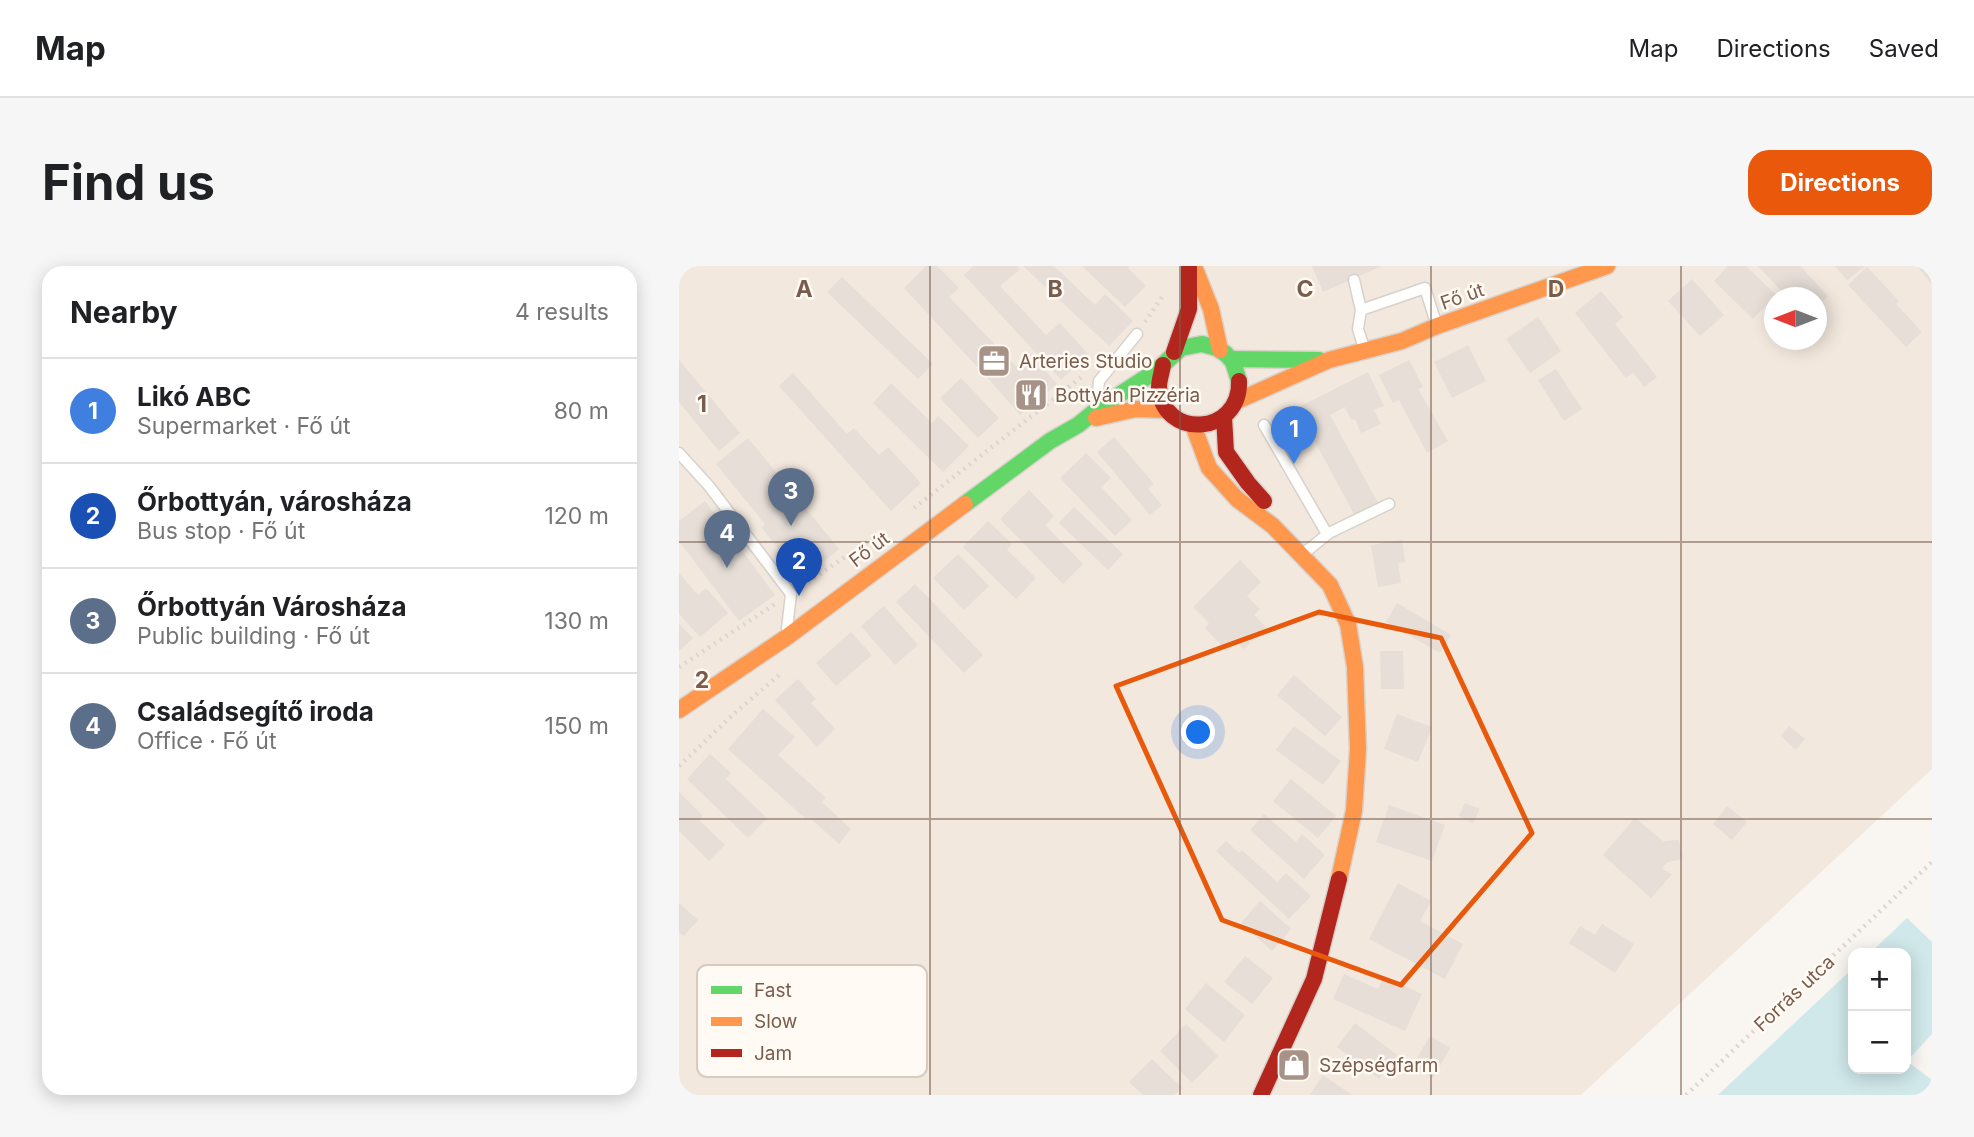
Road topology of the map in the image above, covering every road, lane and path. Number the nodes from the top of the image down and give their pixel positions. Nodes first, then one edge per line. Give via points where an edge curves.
1 (1189, 266) edge
2 (1195, 266) edge
3 (1607, 266) edge
4 (1354, 280) dead end
5 (1158, 301) dead end
6 (1361, 310) junction
7 (1437, 326) junction
8 (1137, 334) joint
9 (1364, 350) junction
10 (1174, 352) junction
11 (1225, 354) junction
12 (1329, 360) junction
13 (1163, 365) junction
14 (1092, 369) dead end
15 (1237, 401) junction
16 (1166, 410) junction
17 (1089, 416) junction
18 (1224, 417) junction
19 (1193, 425) junction
20 (1264, 425) dead end
21 (679, 453) edge
22 (1389, 503) dead end
23 (909, 512) dead end
24 (1327, 534) junction
25 (1280, 535) junction
26 (877, 536) dead end
27 (1300, 556) junction
28 (791, 594) junction
29 (787, 637) junction
30 (679, 667) edge
31 (679, 710) edge
32 (1932, 862) edge
33 (1261, 1095) edge
34 (1686, 1095) edge

1 - 10 main road via 1189,309
2 - 11 main road
3 - 7 main road, Fő út
4 - 6 lane
5 - 8 path
6 - 7 lane via 1425,288
6 - 9 lane via 1358,329
7 - 9 main road, Fő út
8 - 17 lane via 1099,382
9 - 12 main road, Fő út
10 - 11 main road, Fő út via 1192,345 1211,346
10 - 13 main road, Fő út
11 - 12 main road, Fő út
11 - 15 main road via 1235,366 1240,384
12 - 15 main road, Fő út
13 - 16 main road via 1159,392
13 - 17 main road, Fő út
14 - 23 path
15 - 18 main road, Fő út
16 - 17 main road, Fő út
16 - 19 main road, Fő út
17 - 29 main road, Fő út
18 - 19 main road
18 - 25 main road via 1226,452 1262,497
19 - 25 main road via 1209,468
20 - 24 lane
21 - 28 lane
22 - 24 lane
24 - 27 lane
25 - 27 main road
26 - 28 path
27 - 33 main road via 1330,586 1348,624 1355,667 1358,749 1354,811 1314,979
28 - 29 lane
28 - 30 path
29 - 31 main road, Fő út
32 - 34 path, Forrás utca

